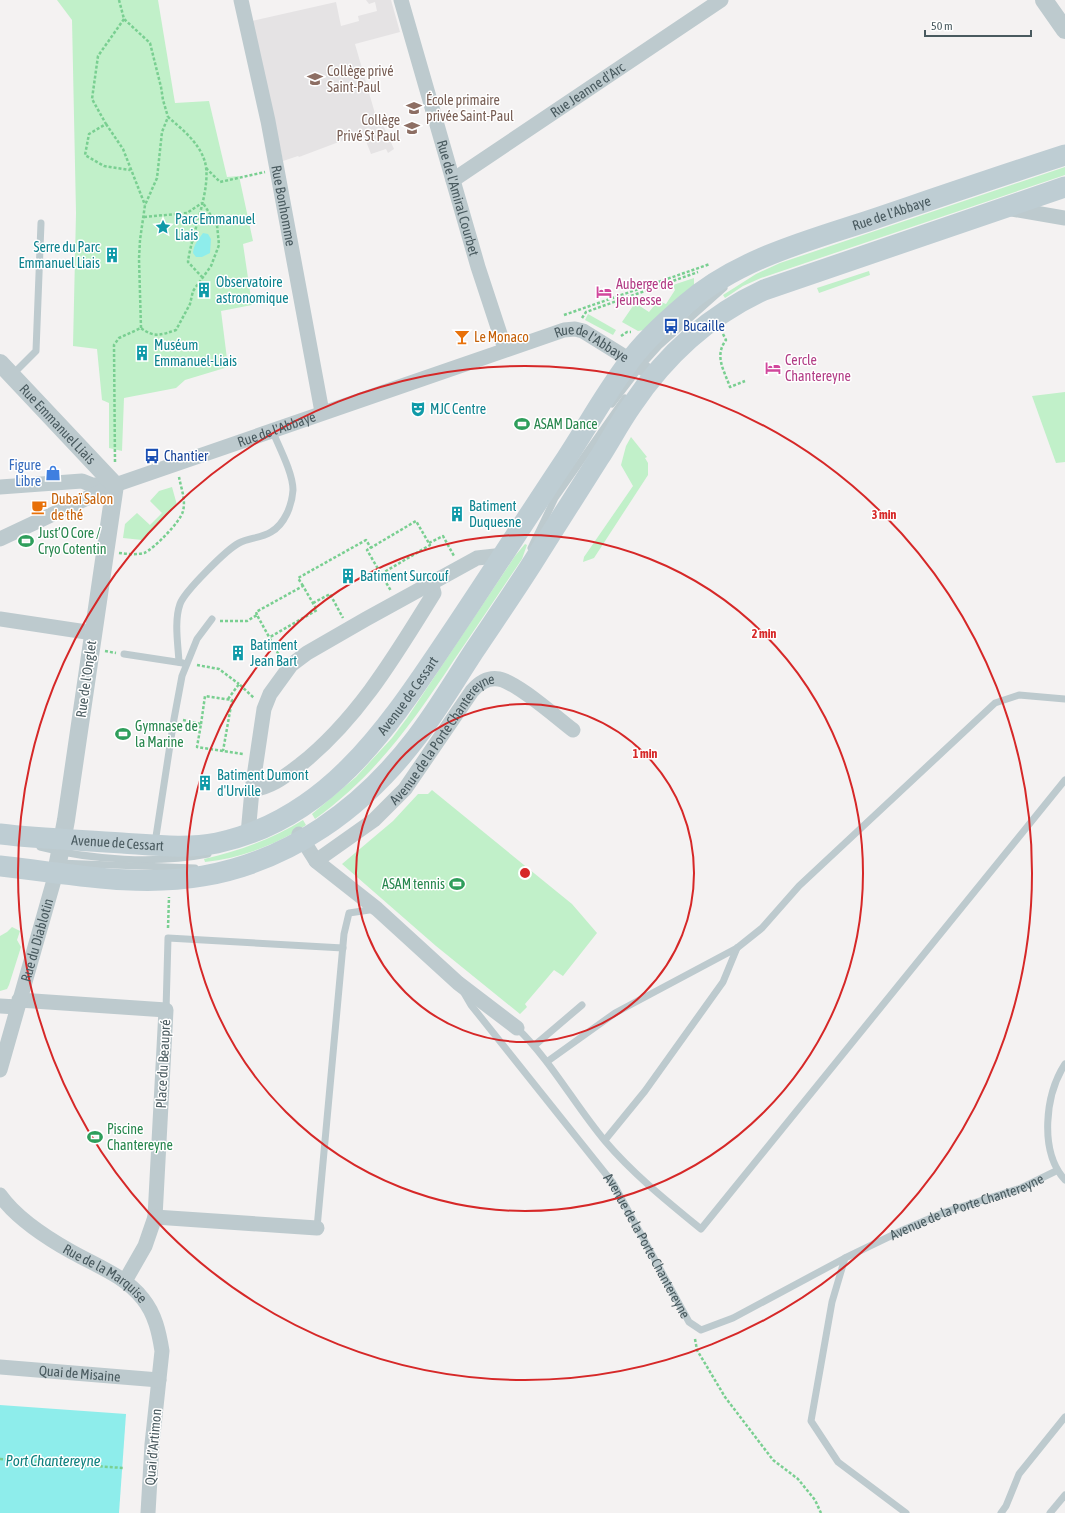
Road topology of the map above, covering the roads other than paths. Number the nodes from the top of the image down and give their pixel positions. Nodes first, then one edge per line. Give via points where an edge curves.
1 (241, 0) edge
2 (721, 0) edge
3 (1044, 0) edge
4 (406, 2) edge
5 (1065, 30) edge
6 (1065, 155) edge
7 (1065, 163) edge
8 (1065, 179) edge
9 (453, 180) junction
10 (1065, 187) edge
11 (989, 188) dead end
12 (1005, 208) junction
13 (1058, 217) edge
14 (41, 223) dead end
15 (855, 250) dead end
16 (768, 264) dead end
17 (710, 311) dead end
18 (505, 349) junction
19 (643, 368) junction
20 (6, 369) edge
21 (322, 412) junction
22 (272, 430) junction
23 (115, 485) junction
24 (0, 487) edge
25 (0, 539) edge
26 (529, 552) dead end
27 (504, 555) junction
28 (431, 583) junction
29 (0, 619) edge
30 (212, 619) road end
31 (93, 633) junction
32 (124, 654) dead end
33 (179, 662) junction
34 (187, 663) junction
35 (418, 697) dead end
36 (1065, 699) edge
37 (573, 730) dead end
38 (400, 746) dead end
39 (1065, 780) edge
40 (252, 790) junction
41 (336, 790) dead end
42 (320, 804) dead end
43 (0, 834) edge
44 (258, 836) junction
45 (301, 837) junction
46 (0, 840) edge
47 (155, 845) junction
48 (214, 853) dead end
49 (58, 858) junction
50 (316, 861) junction
51 (0, 866) edge
52 (377, 909) junction
53 (343, 948) junction
54 (737, 948) junction
55 (458, 983) junction
56 (18, 1003) junction
57 (0, 1006) edge
58 (582, 1006) dead end
59 (166, 1010) junction
60 (517, 1028) joint
61 (535, 1045) junction
62 (548, 1061) junction
63 (1065, 1064) edge
64 (0, 1070) edge
65 (605, 1140) junction
66 (1056, 1171) junction
67 (1065, 1180) edge
68 (0, 1195) edge
69 (155, 1217) junction
70 (317, 1228) joint
71 (845, 1258) junction
72 (125, 1281) junction
73 (0, 1367) edge
74 (159, 1380) junction
75 (1065, 1417) edge
76 (1065, 1494) edge
77 (148, 1513) edge
78 (906, 1513) edge
79 (1001, 1513) edge
80 (1050, 1513) edge

1 - 21 street, Rue Bonhomme via 277,169
2 - 9 street, Rue Jeanne d'Arc
3 - 5 street
4 - 9 street, Rue de l'Amiral Courbet
6 - 19 main road, Rue de l'Abbaye via 824,235 751,263 706,288 684,306
7 - 11 lane
8 - 15 lane
9 - 18 street, Rue de l'Amiral Courbet
10 - 12 main road, Rue de l'Abbaye
12 - 13 street
12 - 19 main road, Rue de l'Abbaye via 748,297 694,335 670,357
14 - 20 lane via 36,352
16 - 19 lane via 735,281 708,302
17 - 19 lane
18 - 19 street, Rue de l'Abbaye via 544,335 575,329 583,331
18 - 21 street, Rue de l'Abbaye
19 - 26 lane via 555,498
19 - 27 main road, Avenue de Cessart
19 - 35 lane via 594,431
19 - 45 main road, Rue de l'Abbaye via 631,405 540,551 417,737 358,802 334,821
20 - 23 street, Rue Emmanuel Liais
21 - 22 street, Rue de l'Abbaye
22 - 23 street, Rue de l'Abbaye
22 - 33 lane via 291,479 293,490 288,512 271,532 234,546 186,593 180,604 177,623
23 - 24 street via 82,481
23 - 25 street, Rue de l'Abbaye
23 - 31 street, Rue de l'Onglet
27 - 28 street via 477,558
27 - 44 main road, Avenue de Cessart via 410,694 372,745 338,779 302,808 272,824
28 - 40 street via 434,593 408,635 365,699 340,728 292,771 267,787
28 - 40 street via 349,628 308,653 287,670 270,694 265,708
29 - 31 street
30 - 34 lane via 198,639
31 - 49 street, Rue de l'Onglet
32 - 33 lane
33 - 34 lane
34 - 47 lane via 174,719
36 - 54 lane via 1019,695 995,703 799,886 762,928
37 - 50 street, Avenue de la Porte Chantereyne via 513,684 491,678 484,681 472,691 416,775 399,795 357,833
38 - 45 lane via 354,794
39 - 65 lane, Avenue de la Porte Chantereyne via 701,1229 659,1194
40 - 44 street
41 - 42 lane
43 - 49 main road
44 - 47 main road, Avenue de Cessart via 214,844
45 - 49 lane via 252,856 206,867
45 - 49 main road via 256,863 231,871 172,880 95,879
45 - 50 street, Avenue de la Porte Chantereyne
46 - 49 lane via 23,842
47 - 49 main road, Avenue de Cessart
48 - 49 lane via 159,859
49 - 51 main road
49 - 56 street, Rue du Diablotin
50 - 52 street, Avenue de la Porte Chantereyne
52 - 53 lane via 349,913
52 - 55 street, Avenue de la Porte Chantereyne
53 - 59 lane via 168,938
53 - 70 lane
54 - 62 lane via 615,1013
54 - 65 lane via 723,982 645,1091
55 - 60 street, Avenue de la Porte Chantereyne
55 - 71 lane, Avenue de la Porte Chantereyne via 471,1005 613,1183 693,1326 701,1330 733,1318
56 - 57 street
56 - 59 street, Place du Beaupré
56 - 64 street
58 - 61 lane
59 - 69 street, Place du Beaupré
60 - 61 lane, Avenue de la Porte Chantereyne
61 - 62 lane, Avenue de la Porte Chantereyne
62 - 65 lane, Avenue de la Porte Chantereyne
63 - 66 lane via 1050,1102 1046,1131
66 - 67 lane
66 - 71 lane, Avenue de la Porte Chantereyne via 1021,1188 944,1212
68 - 72 street, Rue de la Marquise via 16,1213 53,1241
69 - 70 street
69 - 72 street, Place du Beaupré via 145,1246
71 - 78 lane via 832,1302 811,1421 838,1462
72 - 74 street, Rue de la Marquise via 144,1300 157,1325 162,1350
73 - 74 street, Quai de Misaine
74 - 77 street, Quai d’Artimon
75 - 79 lane via 1019,1474
76 - 80 lane

